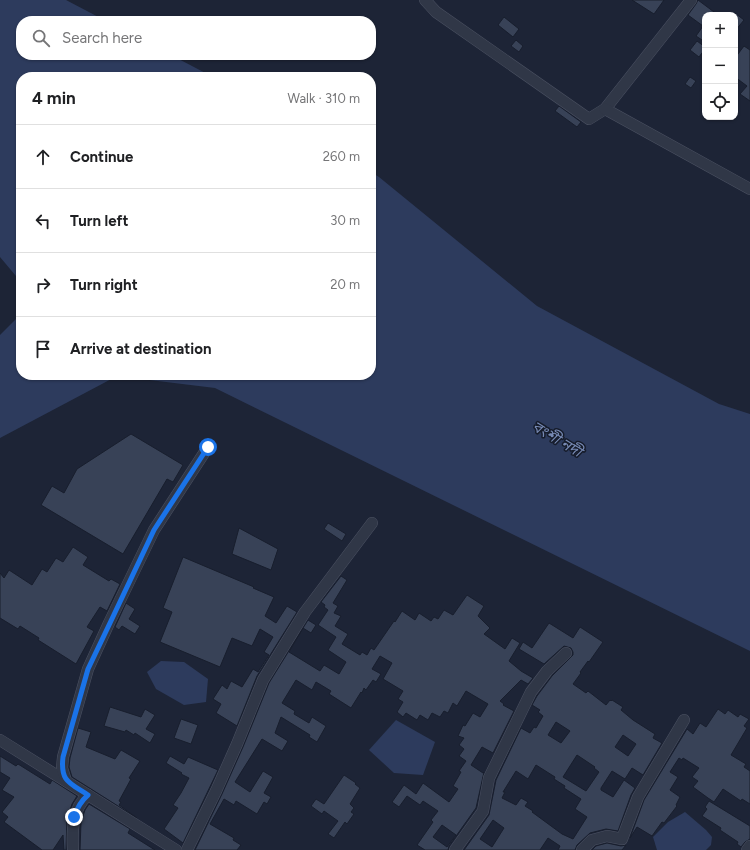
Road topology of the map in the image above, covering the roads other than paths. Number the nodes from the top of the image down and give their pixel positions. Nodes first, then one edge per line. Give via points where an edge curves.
1 (425, 0) edge
2 (691, 0) edge
3 (605, 109) junction
4 (750, 189) edge
5 (208, 447) dead end
6 (372, 523) dead end
7 (566, 653) dead end
8 (684, 720) dead end
9 (0, 740) edge
10 (66, 781) junction
11 (88, 795) junction
12 (750, 846) edge
13 (73, 850) edge
14 (176, 850) edge
15 (187, 850) edge
16 (455, 850) edge
17 (582, 850) edge
18 (747, 850) edge

1 - 3 street via 436,12 589,119
2 - 3 street
3 - 4 street
5 - 10 street via 154,530 88,669 63,757 62,768
6 - 15 street via 305,612 262,680 216,792
7 - 16 street via 547,671 531,692 489,778 483,811
8 - 17 street via 638,797 622,838 607,836 592,840
9 - 10 street
10 - 11 street
11 - 13 street via 82,800 74,817
11 - 14 street
12 - 18 street

